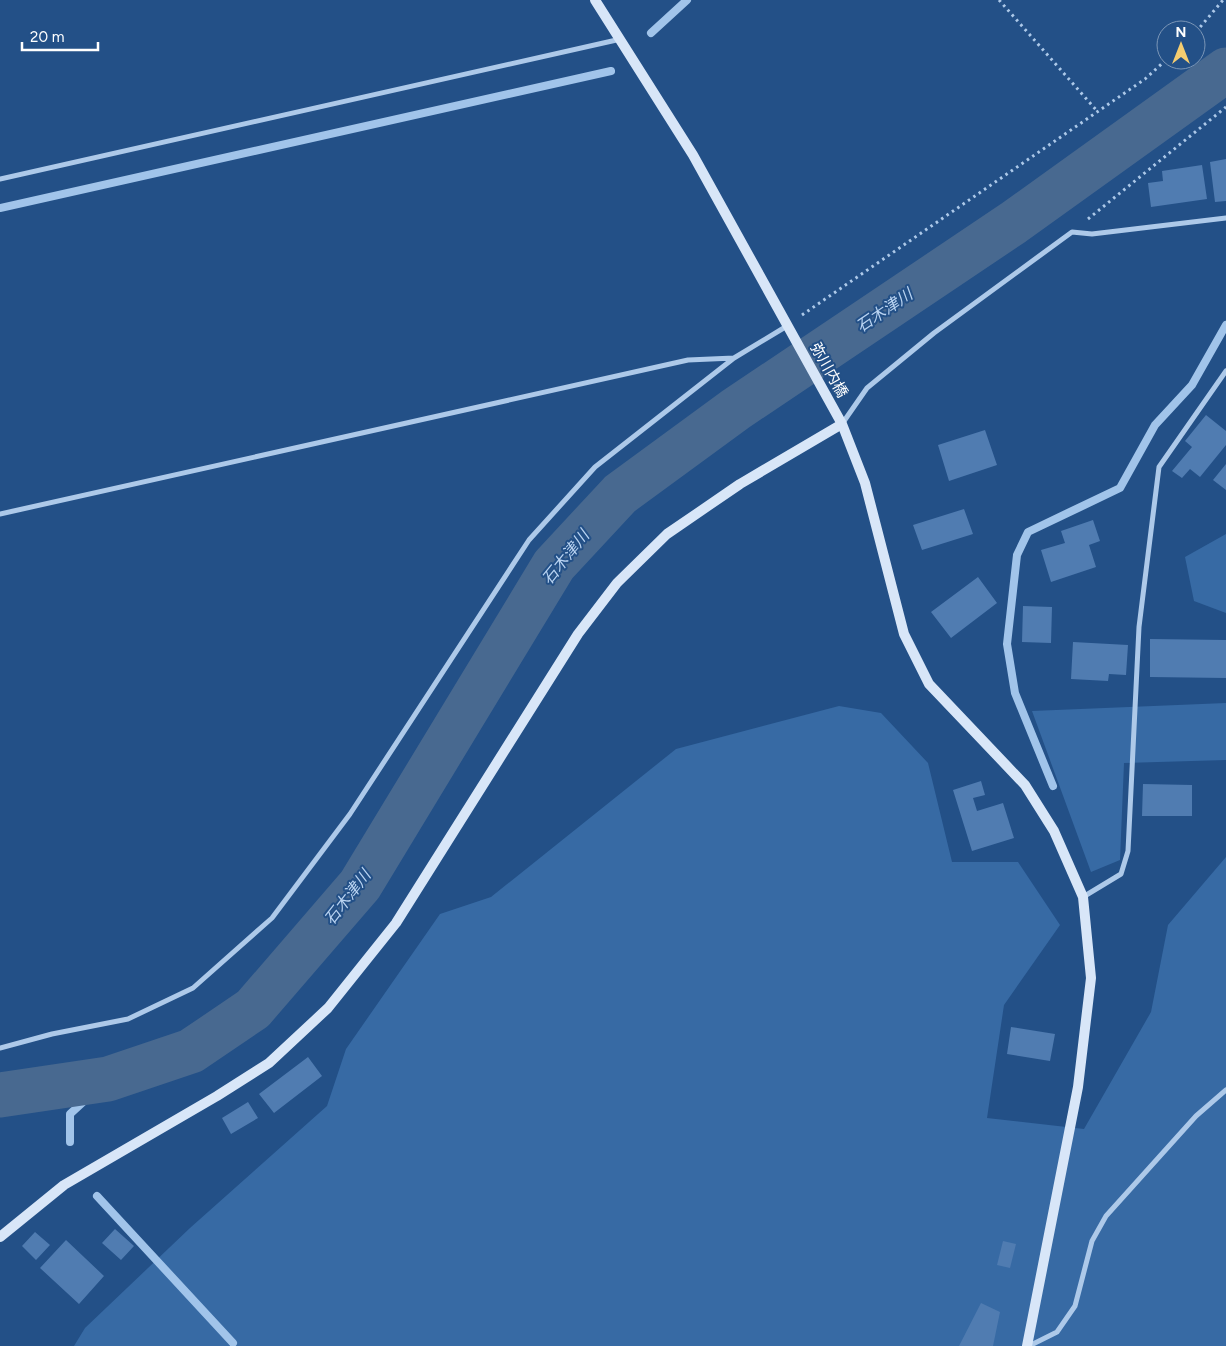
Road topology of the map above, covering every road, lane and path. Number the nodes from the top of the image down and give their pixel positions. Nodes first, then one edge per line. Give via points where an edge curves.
1 (596, 0) edge
2 (999, 0) edge
3 (1223, 0) edge
4 (1206, 20) edge
5 (621, 39) junction
6 (1156, 69) edge
7 (1226, 107) edge
8 (1098, 112) junction
9 (0, 179) edge
10 (1226, 218) edge
11 (1072, 232) junction
12 (789, 328) junction
13 (734, 358) junction
14 (1226, 371) edge
15 (842, 424) junction
16 (0, 514) edge
17 (1083, 897) junction
18 (0, 1048) edge
19 (1226, 1090) edge
20 (0, 1237) edge
21 (1028, 1346) edge

1 - 5 street, 弥川内橋
2 - 8 path
3 - 4 path
5 - 9 street
5 - 12 street, 弥川内橋 via 693,155
6 - 8 path
7 - 11 path
8 - 12 path
10 - 11 street via 1092,234
11 - 15 street via 934,333 867,388
12 - 13 street
12 - 15 street, 弥川内橋
13 - 16 street via 688,360
13 - 18 street via 595,467 529,540 350,814 272,918 193,988 128,1019
14 - 17 street via 1159,466 1139,627 1128,850 1121,874
15 - 17 street, 弥川内橋 via 865,483 904,634 929,684 1025,784 1054,831
15 - 20 street via 740,484 667,534 618,584 578,634 396,923 328,1008 269,1062 64,1185
17 - 21 street, 弥川内橋 via 1091,978 1078,1086
19 - 21 street via 1196,1116 1106,1216 1092,1241 1075,1306 1056,1332

